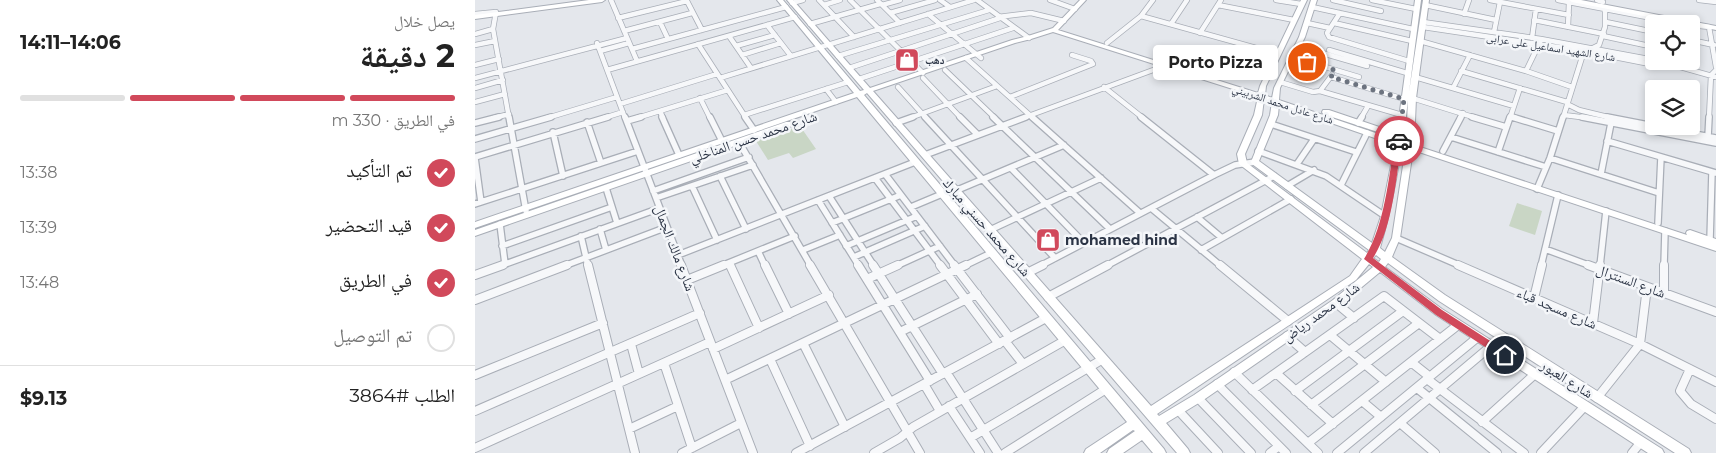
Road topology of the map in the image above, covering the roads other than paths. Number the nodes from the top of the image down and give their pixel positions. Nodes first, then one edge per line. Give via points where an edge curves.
1 (579, 0) edge
2 (602, 0) edge
3 (611, 0) edge
4 (803, 0) edge
5 (819, 0) edge
6 (841, 0) edge
7 (849, 0) edge
8 (900, 0) edge
9 (935, 0) edge
10 (940, 0) edge
11 (976, 0) edge
12 (1050, 0) edge
13 (1060, 0) edge
14 (1083, 0) edge
15 (1153, 0) edge
16 (1187, 0) edge
17 (1221, 0) edge
18 (1276, 0) edge
19 (1333, 0) edge
20 (1372, 0) edge
21 (1469, 0) edge
22 (1490, 0) edge
23 (1558, 0) edge
24 (1589, 0) edge
25 (1699, 0) edge
26 (1703, 0) edge
27 (1344, 1) edge
28 (1571, 1) edge
29 (787, 2) edge
30 (1302, 2) edge
31 (1499, 2) junction
32 (1716, 2) edge
33 (879, 3) edge
34 (1313, 3) edge
35 (1385, 3) junction
36 (1602, 3) edge
37 (1421, 4) edge
38 (824, 5) junction
39 (1218, 5) junction
40 (1076, 7) junction
41 (949, 8) junction
42 (1535, 9) junction
43 (859, 10) junction
44 (989, 10) junction
45 (1381, 11) junction
46 (692, 13) junction
47 (890, 13) junction
48 (1340, 13) junction
49 (497, 14) junction
50 (928, 14) junction
51 (1464, 14) junction
52 (475, 15) edge
53 (1569, 15) junction
54 (1648, 15) edge
55 (1141, 16) junction
56 (795, 17) junction
57 (835, 17) junction
58 (619, 18) junction
59 (999, 18) junction
60 (1294, 20) junction
61 (1496, 20) junction
62 (1534, 20) junction
63 (1064, 21) junction
64 (1376, 21) junction
65 (659, 22) junction
66 (1606, 22) junction
67 (900, 23) junction
68 (1307, 23) junction
69 (1334, 23) junction
70 (810, 24) junction
71 (941, 24) junction
72 (1171, 24) junction
73 (1716, 24) edge
74 (767, 25) junction
75 (1418, 25) junction
76 (718, 26) junction
77 (1700, 26) edge
78 (1568, 27) junction
79 (1709, 27) junction
80 (1013, 28) junction
81 (1056, 28) junction
82 (1330, 28) junction
83 (1716, 28) edge
84 (493, 29) junction
85 (879, 29) junction
86 (702, 30) junction
87 (1645, 30) edge
88 (624, 31) junction
89 (1289, 32) junction
90 (1304, 32) junction
91 (1494, 32) junction
92 (1200, 33) junction
93 (475, 34) edge
94 (953, 34) junction
95 (775, 35) junction
96 (1603, 35) junction
97 (727, 36) junction
98 (854, 37) junction
99 (627, 38) junction
100 (1029, 38) junction
101 (1532, 38) junction
102 (668, 39) junction
103 (890, 40) junction
104 (1338, 40) junction
105 (495, 41) junction
106 (1416, 41) junction
107 (1540, 41) junction
108 (1700, 42) edge
109 (629, 43) junction
110 (781, 43) junction
111 (1107, 43) junction
112 (698, 44) junction
113 (829, 44) junction
114 (965, 44) junction
115 (1714, 44) edge
116 (1645, 45) edge
117 (475, 46) edge
118 (598, 46) junction
119 (736, 46) junction
120 (1298, 46) junction
121 (819, 48) junction
122 (1593, 48) junction
123 (632, 49) junction
124 (901, 50) junction
125 (1584, 51) junction
126 (1127, 52) junction
127 (1328, 52) junction
128 (742, 54) junction
129 (1278, 54) junction
130 (1072, 55) dead end
131 (1470, 55) junction
132 (791, 56) junction
133 (839, 56) junction
134 (979, 56) junction
135 (1292, 57) junction
136 (1645, 58) edge
137 (499, 59) junction
138 (968, 60) junction
139 (637, 61) junction
140 (1409, 61) junction
141 (1645, 61) edge
142 (912, 62) junction
143 (1368, 64) junction
144 (475, 65) edge
145 (1164, 66) junction
146 (751, 68) junction
147 (849, 68) junction
148 (1716, 68) edge
149 (607, 70) junction
150 (945, 70) junction
151 (1335, 70) junction
152 (1691, 70) edge
153 (501, 71) junction
154 (1461, 71) junction
155 (1526, 71) junction
156 (923, 75) junction
157 (1411, 75) junction
158 (718, 76) junction
159 (1714, 76) edge
160 (1331, 77) junction
161 (1359, 77) junction
162 (475, 78) edge
163 (859, 79) junction
164 (503, 80) junction
165 (848, 82) junction
166 (1280, 82) junction
167 (1354, 84) junction
168 (997, 86) junction
169 (898, 87) junction
170 (1104, 87) junction
171 (1572, 87) junction
172 (475, 88) edge
173 (1453, 88) junction
174 (1520, 88) junction
175 (827, 89) junction
176 (728, 90) junction
177 (1320, 91) junction
178 (871, 93) junction
179 (1409, 93) junction
180 (505, 94) junction
181 (1262, 94) junction
182 (972, 96) junction
183 (860, 97) junction
184 (1010, 97) junction
185 (700, 98) junction
186 (1276, 99) junction
187 (619, 100) junction
188 (475, 102) edge
189 (836, 102) junction
190 (1567, 103) junction
191 (948, 104) junction
192 (1368, 106) junction
193 (1514, 106) junction
194 (660, 111) junction
195 (623, 112) junction
196 (922, 113) junction
197 (509, 114) junction
198 (1463, 114) junction
199 (744, 115) junction
200 (1029, 115) junction
201 (1402, 115) junction
202 (1564, 115) junction
203 (1510, 116) junction
204 (627, 121) junction
205 (587, 122) junction
206 (475, 123) edge
207 (896, 123) junction
208 (1358, 123) junction
209 (1611, 123) junction
210 (1271, 124) junction
211 (1002, 125) junction
212 (1506, 127) junction
213 (511, 128) junction
214 (754, 130) junction
215 (1559, 131) junction
216 (553, 132) junction
217 (1367, 132) junction
218 (978, 134) junction
219 (1451, 137) junction
220 (1708, 137) junction
221 (1716, 138) edge
222 (475, 139) edge
223 (1314, 139) junction
224 (1399, 140) junction
225 (722, 141) junction
226 (1607, 141) junction
227 (739, 142) junction
228 (1410, 143) junction
229 (1716, 143) edge
230 (514, 145) junction
231 (951, 145) junction
232 (1064, 145) junction
233 (638, 151) junction
234 (1258, 151) junction
235 (1443, 151) junction
236 (1356, 152) junction
237 (1498, 152) junction
238 (679, 155) junction
239 (925, 155) junction
240 (475, 157) edge
241 (749, 157) junction
242 (1036, 157) junction
243 (1661, 157) junction
244 (1550, 158) junction
245 (915, 162) junction
246 (1255, 162) junction
247 (601, 163) junction
248 (1243, 164) junction
249 (1297, 164) junction
250 (753, 165) junction
251 (1546, 167) junction
252 (1011, 168) junction
253 (645, 170) junction
254 (1314, 170) junction
255 (1714, 172) edge
256 (885, 174) junction
257 (1215, 174) junction
258 (1601, 174) junction
259 (563, 176) junction
260 (719, 176) junction
261 (875, 178) junction
262 (1101, 178) junction
263 (1270, 178) junction
264 (983, 179) junction
265 (947, 181) junction
266 (692, 186) junction
267 (935, 186) junction
268 (1287, 186) junction
269 (1341, 186) junction
270 (1538, 186) junction
271 (606, 188) junction
272 (522, 189) junction
273 (955, 191) junction
274 (1072, 192) junction
275 (1659, 193) junction
276 (942, 194) junction
277 (655, 195) junction
278 (901, 195) junction
279 (1558, 195) junction
280 (829, 196) junction
281 (891, 199) junction
282 (1291, 199) junction
283 (818, 200) junction
284 (478, 203) edge
285 (1046, 204) junction
286 (612, 207) junction
287 (911, 207) junction
288 (659, 208) junction
289 (1151, 208) junction
290 (526, 211) junction
291 (1606, 211) junction
292 (782, 214) junction
293 (1140, 214) junction
294 (1713, 214) edge
295 (917, 216) junction
296 (1385, 216) junction
297 (1018, 217) junction
298 (1197, 217) junction
299 (843, 218) junction
300 (907, 220) junction
301 (832, 222) junction
302 (617, 223) junction
303 (1659, 223) junction
304 (499, 224) junction
305 (475, 225) edge
306 (925, 226) junction
307 (667, 227) junction
308 (746, 228) junction
309 (1176, 228) junction
310 (600, 229) junction
311 (1110, 229) junction
312 (989, 230) junction
313 (915, 231) junction
314 (1665, 231) junction
315 (475, 233) edge
316 (840, 235) junction
317 (581, 236) junction
318 (795, 236) junction
319 (1222, 238) junction
320 (1396, 238) junction
321 (717, 240) junction
322 (858, 241) junction
323 (1713, 241) edge
324 (1084, 243) junction
325 (502, 246) junction
326 (846, 246) junction
327 (940, 246) junction
328 (1716, 248) edge
329 (1375, 249) junction
330 (1545, 249) junction
331 (606, 250) junction
332 (803, 250) junction
333 (1201, 250) junction
334 (758, 251) junction
335 (930, 251) junction
336 (865, 252) junction
337 (991, 253) junction
338 (678, 255) junction
339 (586, 258) junction
340 (854, 258) junction
341 (1055, 258) junction
342 (1369, 259) junction
343 (1386, 259) junction
344 (729, 263) junction
345 (505, 264) junction
346 (1379, 268) junction
347 (958, 269) junction
348 (1600, 269) junction
349 (1027, 273) junction
350 (879, 274) junction
351 (947, 274) junction
352 (475, 275) edge
353 (687, 280) junction
354 (867, 280) junction
355 (1647, 287) junction
356 (1664, 293) junction
357 (977, 294) junction
358 (829, 295) junction
359 (1048, 297) junction
360 (1442, 298) junction
361 (1534, 298) junction
362 (895, 299) junction
363 (966, 299) junction
364 (475, 300) edge
365 (1336, 303) junction
366 (883, 305) junction
367 (1403, 311) junction
368 (1439, 312) junction
369 (1716, 312) edge
370 (700, 314) junction
371 (789, 314) junction
372 (1046, 318) junction
373 (1354, 318) junction
374 (1288, 321) junction
375 (603, 323) junction
376 (845, 323) junction
377 (1419, 323) junction
378 (1593, 323) junction
379 (1458, 325) junction
380 (913, 326) junction
381 (759, 328) junction
382 (900, 332) junction
383 (1330, 335) junction
384 (1287, 336) junction
385 (1478, 338) junction
386 (1440, 339) junction
387 (1005, 341) junction
388 (1064, 341) junction
389 (803, 343) junction
390 (631, 344) junction
391 (1640, 344) junction
392 (712, 345) junction
393 (1491, 346) junction
394 (1349, 351) junction
395 (610, 352) junction
396 (1305, 352) junction
397 (770, 359) junction
398 (1103, 359) junction
399 (1411, 362) junction
400 (664, 363) junction
401 (1023, 364) junction
402 (1365, 364) junction
403 (1088, 368) junction
404 (1690, 369) junction
405 (1234, 372) junction
406 (945, 373) junction
407 (1276, 373) junction
408 (639, 374) junction
409 (1535, 374) junction
410 (475, 375) edge
411 (1428, 378) junction
412 (725, 380) junction
413 (927, 382) junction
414 (1386, 382) junction
415 (1716, 382) edge
416 (618, 384) junction
417 (1217, 384) junction
418 (1417, 388) junction
419 (1440, 389) junction
420 (1106, 390) junction
421 (1252, 390) junction
422 (1295, 391) junction
423 (963, 398) junction
424 (1198, 398) junction
425 (1429, 398) junction
426 (1597, 398) junction
427 (1362, 401) junction
428 (891, 402) junction
429 (1311, 404) junction
430 (1174, 405) junction
431 (678, 406) junction
432 (949, 406) junction
433 (1585, 406) junction
434 (475, 411) edge
435 (940, 411) junction
436 (1150, 413) junction
437 (1381, 417) junction
438 (1716, 419) edge
439 (1158, 422) junction
440 (1482, 422) junction
441 (741, 423) junction
442 (1400, 423) junction
443 (1333, 424) junction
444 (845, 427) junction
445 (1138, 428) junction
446 (629, 429) junction
447 (983, 430) junction
448 (907, 432) junction
449 (970, 438) junction
450 (1641, 442) junction
451 (1308, 444) junction
452 (810, 446) junction
453 (1279, 446) junction
454 (475, 448) edge
455 (692, 448) junction
456 (1371, 451) edge
457 (635, 453) edge
458 (682, 453) edge
459 (753, 453) edge
460 (796, 453) edge
461 (874, 453) edge
462 (920, 453) edge
463 (980, 453) edge
464 (999, 453) edge
465 (1005, 453) edge
466 (1090, 453) edge
467 (1113, 453) edge
468 (1160, 453) edge
469 (1184, 453) edge
470 (1218, 453) edge
471 (1251, 453) edge
472 (1270, 453) edge
473 (1286, 453) edge
474 (1317, 453) edge
475 (1337, 453) edge
476 (1435, 453) edge
477 (1497, 453) edge
478 (1524, 453) edge
479 (1541, 453) edge
480 (1632, 453) edge
481 (1658, 453) edge
482 (1685, 453) edge

1 - 49 street
2 - 49 street
3 - 58 street
4 - 29 street
5 - 38 street
6 - 38 street
7 - 43 street
8 - 33 street
9 - 47 street
10 - 41 street
11 - 41 street
11 - 44 street
12 - 40 street
13 - 40 street
14 - 40 street, شارع محمد حسن المناخلي
15 - 55 street
16 - 72 street
17 - 39 street
18 - 30 street
19 - 27 street
20 - 35 street
21 - 51 street
22 - 31 street
23 - 28 street
24 - 36 street
25 - 26 street
26 - 32 street
27 - 45 street
28 - 36 street
28 - 53 street
29 - 56 street, شارع محمد حسني مبارك
29 - 70 street, شارع محمد حسني مبارك
29 - 76 street
30 - 60 street
31 - 42 street
31 - 61 street
33 - 43 street
33 - 47 street
34 - 48 street
34 - 68 street
35 - 37 street
35 - 45 street
36 - 54 street
36 - 66 street
36 - 73 street
36 - 79 street
37 - 51 street
37 - 75 street, شارع محمد رياض
38 - 57 street
39 - 60 street
39 - 92 street
40 - 63 street, شارع محمد حسن المناخلي
41 - 50 street
42 - 53 street
42 - 62 street
43 - 57 street
43 - 85 street
44 - 59 street
44 - 71 street
45 - 64 street
46 - 58 street via 685,1
46 - 65 street
46 - 86 street
47 - 67 street
48 - 64 street
48 - 69 street
49 - 52 street
49 - 84 street
50 - 67 street
50 - 71 street
51 - 61 street
53 - 78 street
55 - 72 street
55 - 111 street
56 - 74 street
56 - 121 street, شارع محمد حسني مبارك
57 - 70 street
57 - 98 street
58 - 88 street
59 - 63 street via 1030,12
59 - 80 street
59 - 94 street
60 - 89 street
61 - 91 street
62 - 78 street
62 - 101 street
63 - 81 street, شارع محمد حسن المناخلي
64 - 75 street
65 - 88 street
65 - 102 street
66 - 87 street
66 - 96 street
67 - 85 street
68 - 82 street
68 - 90 street
69 - 82 street
69 - 106 street
70 - 113 street, شارع محمد حسني مبارك
71 - 94 street
71 - 103 street
72 - 92 street
74 - 95 street
74 - 97 street
75 - 91 street, شارع الشهيد اسماعيل على عرابى
75 - 106 street, شارع محمد رياض
75 - 107 street, شارع الشهيد اسماعيل على عرابى
76 - 86 street
76 - 97 street
77 - 79 street
78 - 96 street
79 - 83 street
79 - 115 street
80 - 100 street
80 - 114 street
81 - 100 street, شارع محمد حسن المناخلي
81 - 111 street, شارع عادل محمد الشربيني
81 - 126 street, شارع عادل محمد الشربيني
82 - 104 street via 1327,36
84 - 93 street
84 - 105 street
85 - 98 street
85 - 103 street
86 - 102 street
88 - 99 street
89 - 90 street
89 - 129 street
90 - 120 street
91 - 101 street, شارع الشهيد اسماعيل على عرابى
92 - 129 street
94 - 114 street
94 - 124 street
95 - 110 street
95 - 119 street
96 - 116 street
96 - 122 street via 1599,46
97 - 112 street
97 - 119 street
98 - 113 street
99 - 109 street
99 - 118 street
100 - 134 street, شارع محمد حسن المناخلي
101 - 107 street, شارع الشهيد اسماعيل على عرابى
102 - 123 street
103 - 124 street
103 - 133 street
104 - 127 street
104 - 140 street
105 - 117 street
105 - 137 street
106 - 131 street
106 - 140 street, شارع محمد رياض
106 - 157 street, شارع محمد رياض
107 - 122 street, شارع الشهيد اسماعيل على عرابى
107 - 125 street, شارع الشهيد اسماعيل على عرابى
107 - 155 street
108 - 115 street
109 - 118 street
109 - 123 street
110 - 128 street
110 - 132 street
111 - 126 street, شارع عادل محمد الشربيني
112 - 139 street
112 - 158 street
113 - 121 street
113 - 133 street, شارع محمد حسني مبارك
114 - 134 street
114 - 142 street
115 - 148 street
118 - 149 street, شارع مالك الجمال
118 - 153 street
119 - 128 street
120 - 127 street
120 - 135 street
121 - 132 street
121 - 165 street, شارع محمد حسني مبارك
122 - 125 street via 1581,48
122 - 136 street, شارع الشهيد اسماعيل على عرابى
123 - 139 street
124 - 142 street
124 - 147 street
125 - 141 street, شارع الشهيد اسماعيل على عرابى
125 - 171 street
126 - 145 street, شارع عادل محمد الشربيني
126 - 181 street, شارع عادل محمد الشربيني
127 - 143 street
128 - 146 street
129 - 181 street
130 - 184 street via 1093,64
131 - 154 street
131 - 155 street
132 - 146 street
133 - 147 street, شارع محمد حسني مبارك
134 - 138 street, شارع محمد حسن المناخلي
135 - 151 street
135 - 166 street
137 - 144 street
137 - 153 street
138 - 150 street, شارع محمد حسن المناخلي
138 - 156 street, شارع محمد حسن المناخلي
138 - 168 street
139 - 149 street
140 - 157 street, شارع محمد رياض
142 - 156 street
142 - 163 street
143 - 157 street
143 - 161 street
145 - 170 street
145 - 181 street, شارع عادل محمد الشربيني
146 - 158 street
147 - 163 street, شارع محمد حسني مبارك
148 - 159 street
149 - 187 street, شارع مالك الجمال
150 - 156 street, شارع محمد حسن المناخلي
150 - 182 street
151 - 160 street
151 - 161 street
152 - 159 street, شارع الشهيد اسماعيل على عرابى
153 - 162 street
153 - 164 street
154 - 173 street
154 - 174 street
155 - 171 street
156 - 169 street, شارع محمد حسن المناخلي
156 - 178 street, شارع محمد حسن المناخلي
156 - 191 street
157 - 173 street
157 - 179 street, شارع محمد رياض
158 - 176 street
158 - 187 street
159 - 220 street
160 - 167 street
160 - 177 street
161 - 167 street
163 - 178 street, شارع محمد حسني مبارك
164 - 172 street
164 - 180 street
165 - 175 street
165 - 183 street, شارع محمد حسني مبارك
166 - 177 street via 1313,92
166 - 186 street
167 - 179 street
168 - 182 street
168 - 184 street
169 - 178 street, شارع محمد حسن المناخلي
169 - 196 street
170 - 200 street
170 - 257 street
171 - 190 street
173 - 193 street
174 - 190 street
174 - 193 street
175 - 189 street
175 - 199 street
176 - 185 street
176 - 199 street
177 - 192 street
178 - 183 street, شارع محمد حسن المناخلي
178 - 207 street, شارع محمد حسني مبارك
179 - 198 street
179 - 201 street, شارع محمد رياض
179 - 228 street, شارع محمد رياض
180 - 188 street
180 - 197 street
181 - 186 street, شارع عادل محمد الشربيني
181 - 248 street via 1258,115 1241,154
182 - 191 street
182 - 211 street
183 - 189 street, شارع محمد حسن المناخلي
183 - 227 street, شارع محمد حسن المناخلي
183 - 245 street, شارع محمد حسني مبارك
184 - 200 street
185 - 194 street
185 - 225 street
186 - 208 street, شارع عادل محمد الشربيني
186 - 210 street
186 - 217 street, شارع عادل محمد الشربيني
187 - 195 street, شارع مالك الجمال
187 - 213 street
189 - 214 street, شارع محمد حسن المناخلي
190 - 202 street
190 - 220 street via 1579,110
191 - 196 street
191 - 218 street
192 - 201 street
192 - 208 street
193 - 203 street
194 - 204 street
194 - 238 street
195 - 204 street, شارع مالك الجمال
195 - 205 street
196 - 207 street
196 - 231 street
197 - 206 street
197 - 213 street
198 - 212 street
198 - 219 street
199 - 214 street
200 - 211 street
200 - 232 street
201 - 224 street, شارع محمد رياض
202 - 209 street
202 - 215 street
203 - 212 street
203 - 215 street
204 - 233 street, شارع مالك الجمال
205 - 216 street
205 - 247 street
207 - 239 street, شارع محمد حسني مبارك
208 - 224 street, شارع عادل محمد الشربيني
209 - 226 street
209 - 229 street
210 - 223 street
210 - 234 street
211 - 218 street
211 - 242 street
212 - 237 street
213 - 222 street
213 - 230 street
214 - 225 street, شارع محمد حسن المناخلي
215 - 244 street
216 - 230 street
216 - 259 street
217 - 224 street, شارع عادل محمد الشربيني
217 - 236 street
218 - 231 street
219 - 235 street
219 - 237 street
220 - 221 street
223 - 236 street
223 - 249 street
224 - 296 street, شارع محمد رياض
225 - 238 street, شارع محمد حسن المناخلي
226 - 243 street
226 - 258 street
227 - 241 street
227 - 253 street, شارع محمد حسن المناخلي
228 - 235 street
228 - 270 street
228 - 320 street, شارع محمد رياض
230 - 240 street
230 - 272 street
231 - 239 street
231 - 264 street
232 - 242 street
232 - 262 street
233 - 247 street
233 - 253 street, شارع مالك الجمال
234 - 246 street
234 - 249 street
235 - 270 street
236 - 269 street
237 - 251 street
238 - 253 street, شارع محمد حسن المناخلي
239 - 265 street, شارع محمد حسني مبارك
240 - 284 street
241 - 250 street
241 - 277 street
242 - 252 street
242 - 274 street
243 - 255 street
243 - 275 street
244 - 251 street
244 - 258 street
245 - 256 street
245 - 267 street, شارع محمد حسني مبارك
246 - 248 street
246 - 263 street, شارع العبور
247 - 259 street
248 - 257 street
248 - 263 street, شارع العبور
249 - 254 street
250 - 260 street
250 - 292 street
251 - 270 street
252 - 264 street
252 - 285 street
253 - 271 street, شارع محمد حسن المناخلي
253 - 277 street, شارع مالك الجمال
253 - 290 street, شارع محمد حسن المناخلي
254 - 268 street
254 - 269 street
255 - 294 street
256 - 261 street
256 - 278 street
257 - 289 street
258 - 275 street
259 - 272 street
260 - 266 street
260 - 308 street
261 - 280 street
261 - 281 street
262 - 274 street
262 - 293 street
263 - 268 street, شارع العبور
263 - 282 street, شارع العبور
263 - 298 street
264 - 273 street
264 - 297 street
265 - 267 street
265 - 273 street, شارع محمد حسني مبارك
266 - 277 street
266 - 321 street
267 - 276 street, شارع محمد حسني مبارك
268 - 329 street, شارع العبور
269 - 296 street
270 - 279 street
270 - 303 street
271 - 286 street
271 - 290 street, شارع محمد حسن المناخلي
272 - 284 street
272 - 290 street
273 - 312 street, شارع محمد حسني مبارك
274 - 285 street
274 - 311 street
275 - 303 street
276 - 287 street
276 - 337 street, شارع محمد حسني مبارك
277 - 288 street, شارع مالك الجمال
278 - 281 street
278 - 287 street
279 - 291 street
279 - 330 street
280 - 283 street
280 - 299 street
281 - 299 street
281 - 300 street
282 - 319 street
282 - 342 street, شارع العبور
283 - 292 street
283 - 301 street
285 - 297 street
285 - 324 street
286 - 302 street
286 - 325 street
287 - 295 street
288 - 302 street
288 - 307 street, شارع مالك الجمال
289 - 293 street
289 - 309 street
290 - 304 street, شارع محمد حسن المناخلي
290 - 305 street, شارع محمد حسن المناخلي
291 - 314 street
291 - 348 street
292 - 308 street
292 - 318 street
293 - 311 street
294 - 323 street
295 - 300 street
295 - 306 street
296 - 329 street, شارع محمد رياض
297 - 312 street
297 - 341 street
298 - 309 street
298 - 319 street
299 - 301 street
299 - 322 street
300 - 313 street
300 - 322 street
301 - 316 street
302 - 310 street
303 - 323 street
304 - 315 street, شارع محمد حسن المناخلي
304 - 325 street
306 - 313 street
306 - 327 street
307 - 331 street
307 - 338 street, شارع مالك الجمال
308 - 321 street
309 - 333 street
309 - 359 street
310 - 317 street
310 - 331 street
311 - 324 street
312 - 349 street, شارع محمد حسني مبارك
313 - 335 street
313 - 336 street
314 - 328 street
314 - 356 street
316 - 326 street
316 - 332 street
317 - 339 street
317 - 345 street
318 - 332 street
318 - 334 street
319 - 333 street
320 - 343 street, شارع محمد رياض
320 - 361 street, شارع مسجد قباء
321 - 338 street
322 - 326 street
322 - 336 street
324 - 341 street
325 - 345 street
326 - 340 street
327 - 335 street
327 - 347 street
329 - 342 street, شارع محمد رياض
329 - 343 street, شارع العبور
330 - 348 street, شارع السنترال
330 - 361 street
331 - 339 street
332 - 358 street
333 - 374 street
334 - 344 street
334 - 371 street
335 - 350 street
335 - 351 street
336 - 340 street
336 - 350 street
337 - 347 street
337 - 372 street, شارع محمد حسني مبارك
338 - 353 street, شارع مالك الجمال
339 - 364 street
339 - 375 street
340 - 354 street
341 - 349 street
342 - 346 street, شارع العبور
342 - 374 street, شارع محمد رياض via 1353,278
343 - 346 street, شارع محمد رياض
343 - 360 street, شارع العبور
344 - 353 street
344 - 381 street
345 - 352 street
346 - 365 street, شارع محمد رياض
346 - 368 street, شارع العبور
347 - 351 street
347 - 357 street
348 - 355 street, شارع السنترال
348 - 378 street
349 - 359 street, شارع محمد حسني مبارك
350 - 354 street
350 - 362 street
351 - 362 street
351 - 363 street
353 - 370 street, شارع مالك الجمال
354 - 366 street
355 - 356 street, شارع السنترال
355 - 391 street
356 - 369 street, شارع السنترال
357 - 363 street
357 - 387 street
358 - 371 street
358 - 376 street
359 - 398 street, شارع محمد حسني مبارك
360 - 368 street via 1434,299
360 - 426 street, شارع العبور
361 - 378 street, شارع مسجد قباء
362 - 366 street
362 - 380 street
363 - 380 street
363 - 387 street
365 - 373 street
365 - 384 street, شارع محمد رياض
366 - 376 street
366 - 382 street
367 - 373 street via 1384,296
367 - 377 street
367 - 394 street
368 - 379 street, شارع العبور
370 - 390 street
370 - 392 street, شارع مالك الجمال
371 - 381 street
372 - 387 street
372 - 388 street, شارع محمد حسني مبارك
373 - 383 street
374 - 430 street, شارع محمد رياض
375 - 395 street
375 - 410 street
376 - 389 street
376 - 428 street
377 - 386 street
377 - 402 street
378 - 391 street, شارع مسجد قباء
379 - 385 street, شارع العبور
379 - 386 street
380 - 382 street
380 - 406 street
381 - 392 street
382 - 413 street
383 - 394 street
383 - 396 street
384 - 396 street
384 - 405 street, شارع محمد رياض
385 - 393 street, شارع العبور
385 - 411 street
386 - 399 street
387 - 401 street
387 - 406 street
388 - 401 street
388 - 403 street, شارع محمد حسني مبارك
389 - 397 street
389 - 444 street
390 - 395 street
390 - 408 street
391 - 404 street, شارع مسجد قباء
391 - 426 street
392 - 400 street
392 - 412 street, شارع مالك الجمال
393 - 409 street, شارع العبور
393 - 419 street
394 - 402 street
394 - 422 street
395 - 416 street
395 - 434 street
396 - 407 street
397 - 412 street
397 - 452 street
398 - 403 street
398 - 436 street, شارع محمد حسني مبارك
399 - 411 street
399 - 414 street
400 - 408 street
400 - 431 street
401 - 423 street
402 - 414 street
402 - 429 street
403 - 420 street, شارع محمد حسني مبارك
403 - 447 street
404 - 415 street, شارع مسجد قباء
404 - 438 street via 1680,391 1682,397
405 - 417 street, شارع محمد رياض
405 - 421 street
406 - 413 street
406 - 423 street
407 - 421 street
407 - 422 street
408 - 416 street
409 - 433 street, شارع العبور
409 - 440 street
411 - 418 street
411 - 419 street
412 - 441 street, شارع مالك الجمال
413 - 428 street
413 - 435 street
414 - 427 street
416 - 446 street
416 - 454 street
417 - 424 street, شارع محمد رياض
417 - 453 street
418 - 425 street
418 - 437 street
419 - 425 street
419 - 440 street
420 - 445 street, شارع محمد حسني مبارك
420 - 465 street
421 - 451 street
422 - 429 street
423 - 432 street
423 - 447 street
424 - 430 street, شارع محمد رياض
424 - 471 street
425 - 442 street
425 - 477 street
426 - 482 street, شارع العبور
427 - 437 street
427 - 443 street
428 - 444 street
428 - 448 street
429 - 443 street
430 - 436 street, شارع محمد رياض
430 - 439 street, شارع محمد رياض
430 - 470 street
431 - 446 street
431 - 455 street
432 - 435 street
432 - 449 street
433 - 450 street, شارع العبور
433 - 479 street
435 - 448 street
436 - 439 street, شارع محمد حسني مبارك
437 - 475 street
439 - 469 street, شارع محمد حسني مبارك
440 - 478 street
441 - 455 street
441 - 459 street, شارع مالك الجمال
442 - 456 street
442 - 476 street
443 - 451 street
444 - 452 street
445 - 466 street
445 - 467 street
445 - 468 street, شارع محمد حسني مبارك
446 - 457 street
447 - 449 street
447 - 464 street
448 - 461 street
448 - 462 street
449 - 463 street
450 - 480 street
450 - 481 street, شارع العبور
451 - 474 street
452 - 460 street
453 - 472 street
453 - 473 street
455 - 458 street

